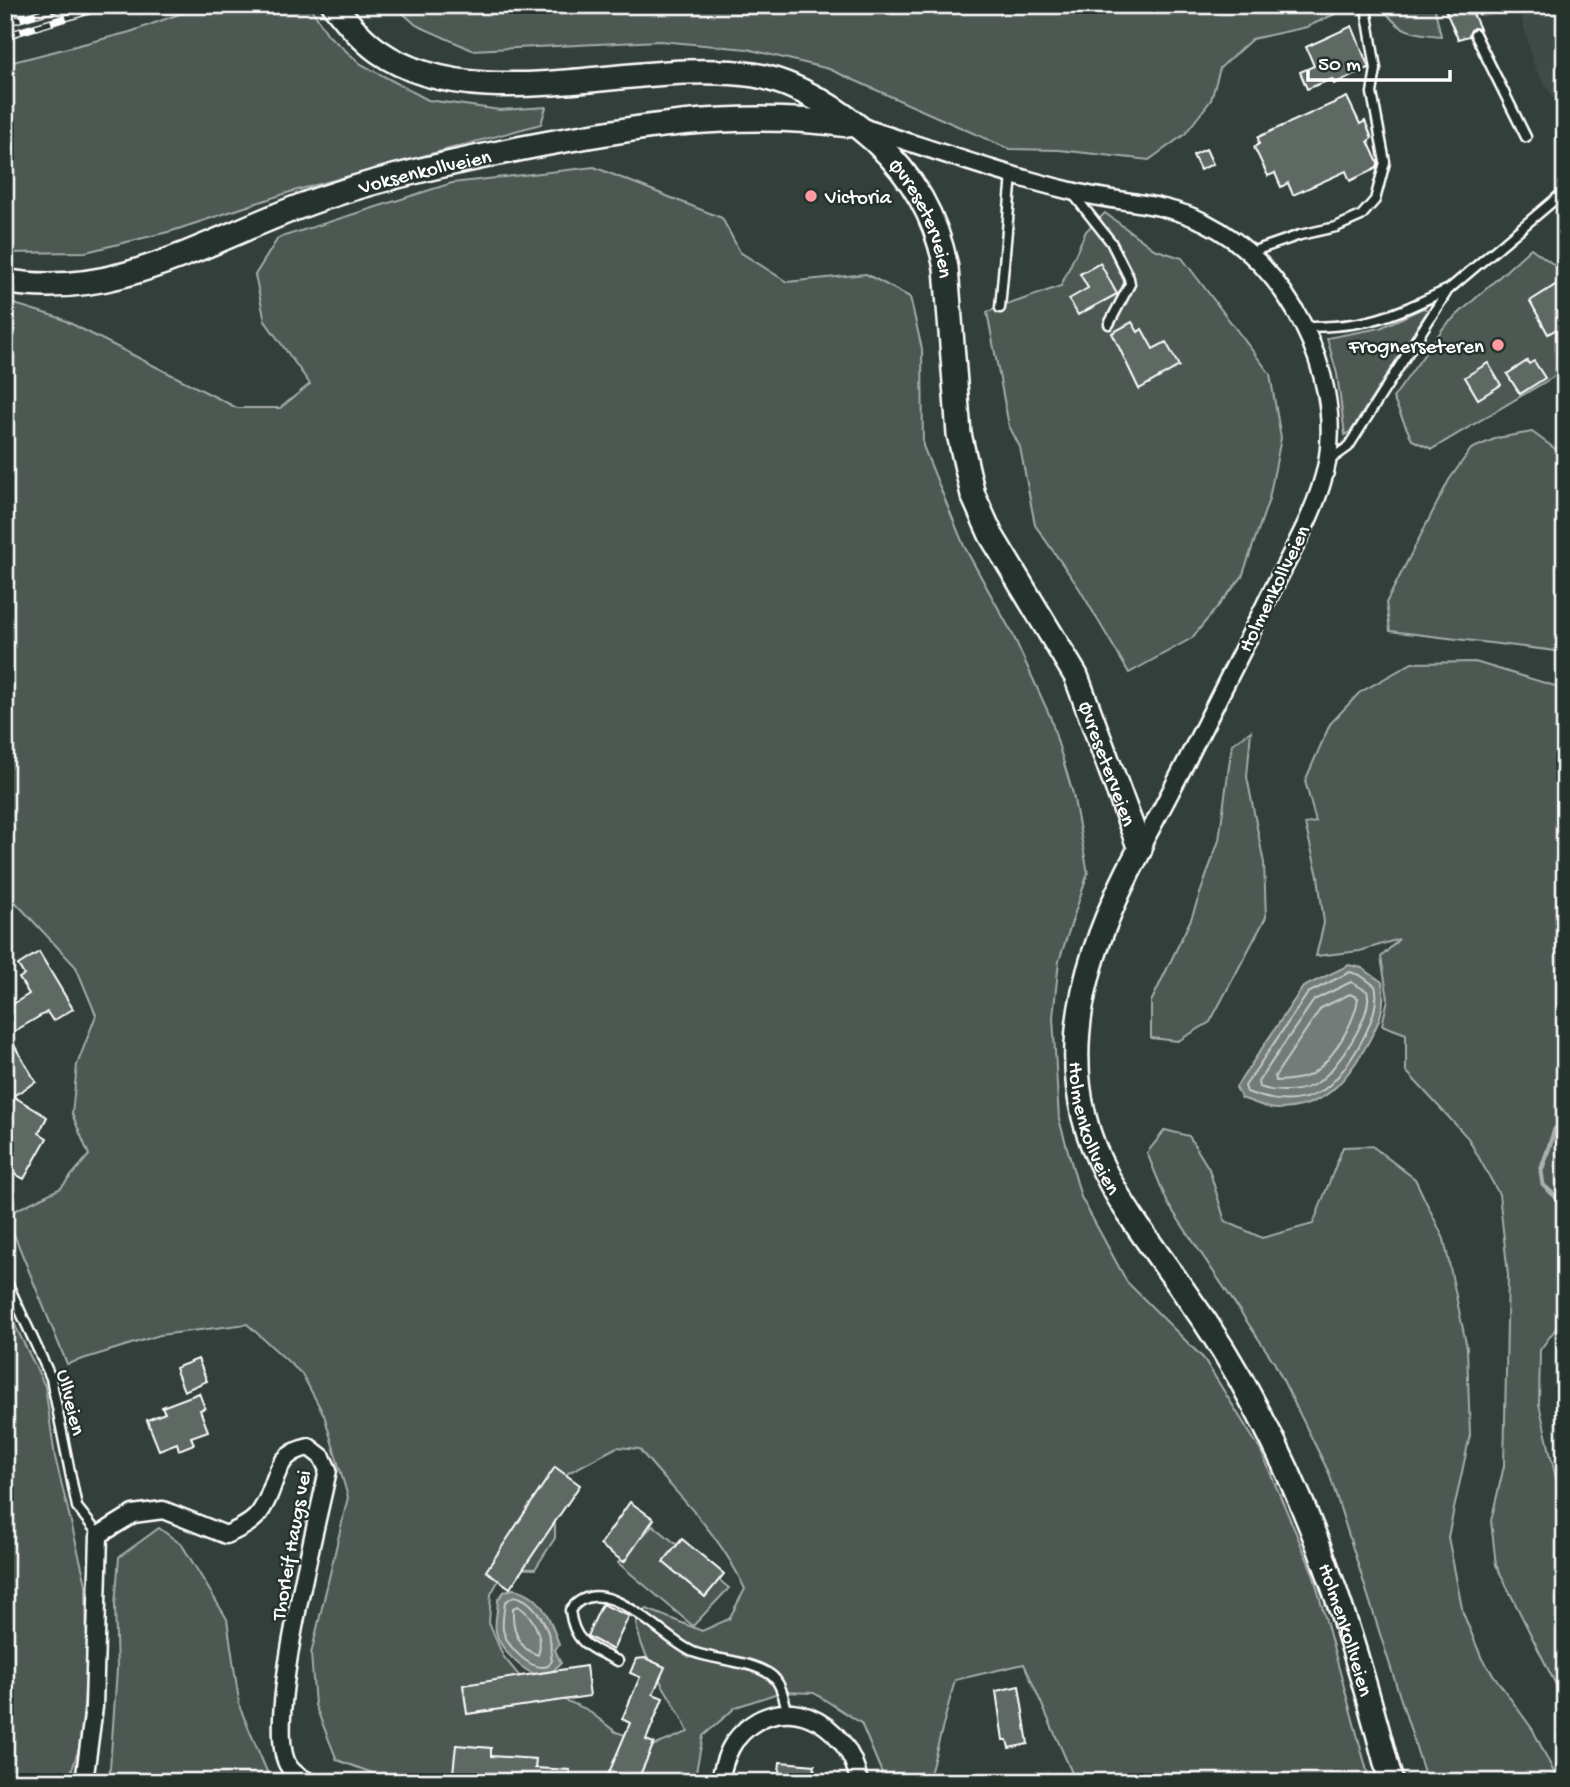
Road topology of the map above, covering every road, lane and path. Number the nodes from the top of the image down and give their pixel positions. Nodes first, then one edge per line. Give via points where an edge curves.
1 (334, 5) edge
2 (1367, 14) dead end
3 (1475, 34) dead end
4 (859, 126) junction
5 (1526, 137) dead end
6 (1012, 175) junction
7 (1071, 191) junction
8 (1565, 191) edge
9 (1248, 253) junction
10 (5, 281) edge
11 (1448, 290) junction
12 (1000, 307) dead end
13 (1109, 324) dead end
14 (1303, 327) junction
15 (1327, 462) junction
16 (1140, 849) junction
17 (5, 1278) edge
18 (99, 1535) junction
19 (618, 1661) dead end
20 (788, 1713) junction
21 (84, 1782) edge
22 (310, 1782) edge
23 (719, 1782) edge
24 (859, 1782) edge
25 (1391, 1782) edge

1 - 4 main road, Øvreseterveien via 378,51 440,78 505,83 685,71 744,74 783,84
2 - 9 lane via 1376,69 1372,93 1385,162 1375,200 1362,216 1336,228
3 - 5 lane
4 - 6 street, Holmenkollveien
4 - 10 main road, Voksenkollveien via 742,117 605,132 352,189 104,281 49,286
4 - 16 main road, Øvreseterveien via 901,167 935,224 946,268 960,434 973,495 991,534 1076,676
6 - 7 street, Holmenkollveien
6 - 12 lane
7 - 9 street, Holmenkollveien via 1173,210 1216,229
7 - 13 lane via 1111,242 1129,278
8 - 11 lane
9 - 14 street, Holmenkollveien via 1275,282
11 - 14 lane via 1371,323
11 - 15 lane via 1348,447
14 - 15 street, Holmenkollveien via 1325,392
15 - 16 street, Holmenkollveien via 1304,527
16 - 25 main road, Holmenkollveien via 1099,933 1080,1001 1076,1076 1085,1126 1118,1196 1212,1332 1274,1443 1342,1608
17 - 18 lane, Ullveien via 51,1378 78,1507
18 - 21 street via 94,1707
18 - 22 street, Thorleif Haugs vei via 133,1514 163,1510 226,1535 262,1510 281,1464 293,1450 309,1447 322,1457 328,1470 280,1732 286,1763
19 - 20 lane via 586,1646 572,1627 570,1610 579,1598 592,1594 635,1610 692,1651 770,1675 780,1686
20 - 23 street via 759,1721 736,1739
20 - 24 street via 813,1717 834,1732 852,1756

